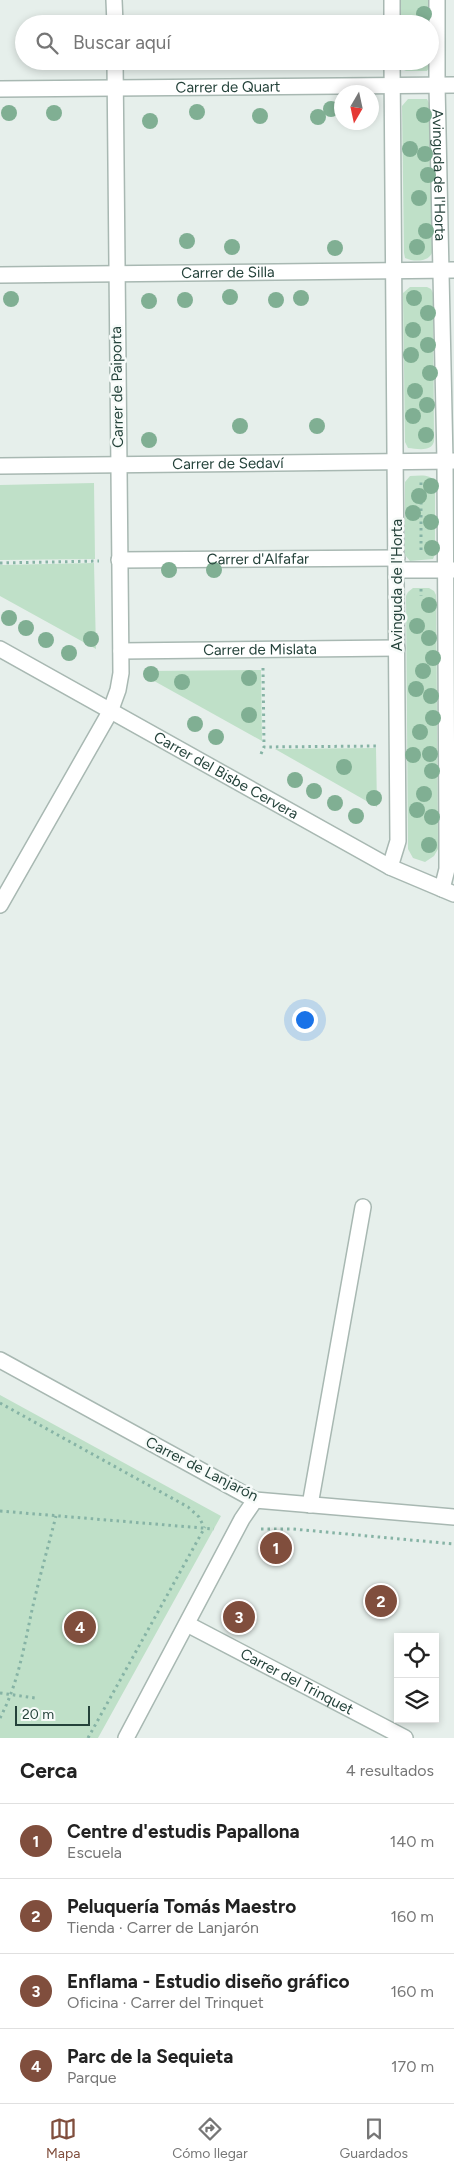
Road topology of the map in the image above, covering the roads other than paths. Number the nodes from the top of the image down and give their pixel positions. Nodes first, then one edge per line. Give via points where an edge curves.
1 (114, 0) edge
2 (392, 0) edge
3 (437, 0) edge
4 (115, 15) edge
5 (392, 15) edge
6 (437, 15) edge
7 (115, 70) edge
8 (392, 70) edge
9 (437, 70) edge
10 (392, 85) junction
11 (437, 85) junction
12 (454, 85) edge
13 (115, 87) junction
14 (0, 89) edge
15 (395, 270) junction
16 (448, 270) edge
17 (116, 274) junction
18 (0, 275) edge
19 (449, 461) edge
20 (397, 462) junction
21 (118, 465) junction
22 (0, 466) edge
23 (119, 560) junction
24 (397, 564) junction
25 (449, 570) edge
26 (397, 648) junction
27 (0, 649) edge
28 (121, 652) junction
29 (110, 712) junction
30 (390, 867) junction
31 (448, 891) edge
32 (0, 905) edge
33 (363, 1207) dead end
34 (0, 1360) edge
35 (256, 1500) junction
36 (310, 1505) junction
37 (454, 1517) edge
38 (187, 1624) junction
39 (126, 1738) edge
40 (405, 1738) edge

1 - 4 street
2 - 5 street
3 - 6 street, Avinguda de l'Horta
7 - 13 street, Carrer de Paiporta
8 - 10 street, Avinguda de l'Horta
9 - 11 street, Avinguda de l'Horta
10 - 11 street, Carrer de Quart
10 - 13 street, Carrer de Quart
10 - 15 street, Avinguda de l'Horta
11 - 12 street, Carrer de Quart
11 - 16 street, Avinguda de l'Horta
13 - 14 street, Carrer de Quart
13 - 17 street, Carrer de Paiporta
15 - 16 street, Carrer de Silla
15 - 17 street, Carrer de Silla
15 - 20 street, Avinguda de l'Horta
16 - 19 street, Avinguda de l'Horta
17 - 18 street, Carrer de Silla
17 - 21 street, Carrer de Paiporta
19 - 20 street, Carrer de Sedaví
19 - 25 street, Avinguda de l'Horta
20 - 21 street, Carrer de Sedaví
20 - 24 street, Avinguda de l'Horta
21 - 22 street, Carrer de Sedaví
21 - 23 street, Carrer de Paiporta
23 - 24 street, Carrer d'Alfafar
23 - 28 street, Carrer de Paiporta
24 - 25 street, Carrer d'Alfafar
24 - 26 street, Avinguda de l'Horta
25 - 31 street, Avinguda de l'Horta
26 - 28 street, Carrer de Mislata
26 - 30 street, Avinguda de l'Horta via 398,841
27 - 29 street, Carrer del Bisbe Cervera
28 - 29 street, Carrer de Paiporta via 118,690
29 - 30 street, Carrer del Bisbe Cervera
29 - 32 street, Carrer de Paiporta
30 - 31 street, Carrer del Bisbe Cervera
33 - 36 street
34 - 35 street, Carrer de Lanjarón
35 - 36 street, Carrer de Lanjarón
35 - 38 street via 242,1519
36 - 37 street, Carrer de Lanjarón
38 - 39 street
38 - 40 street, Carrer del Trinquet

